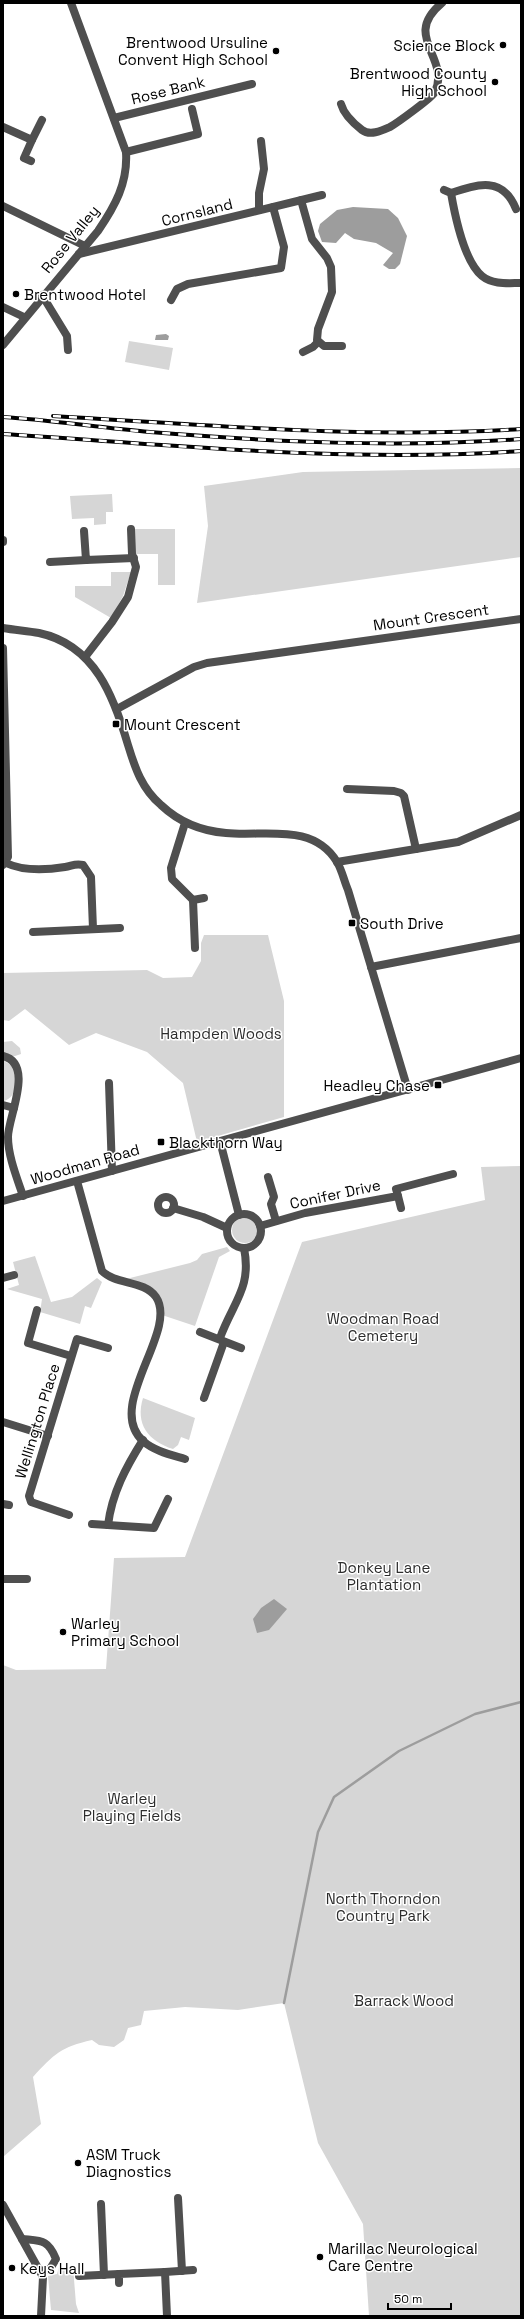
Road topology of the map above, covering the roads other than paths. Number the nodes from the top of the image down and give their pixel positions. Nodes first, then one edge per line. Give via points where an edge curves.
1 (71, 3) edge
2 (442, 3) edge
3 (252, 84) dead end
4 (341, 104) dead end
5 (192, 109) dead end
6 (114, 118) junction
7 (42, 120) dead end
8 (3, 127) edge
9 (32, 140) junction
10 (261, 141) dead end
11 (126, 152) junction
12 (32, 161) dead end
13 (322, 195) dead end
14 (301, 200) junction
15 (3, 206) edge
16 (273, 207) junction
17 (516, 209) dead end
18 (259, 210) junction
19 (85, 246) junction
20 (78, 254) junction
21 (521, 283) edge
22 (42, 296) junction
23 (171, 300) dead end
24 (3, 307) edge
25 (24, 317) junction
26 (318, 342) junction
27 (3, 345) edge
28 (342, 346) dead end
29 (68, 350) dead end
30 (303, 352) dead end
31 (130, 529) dead end
32 (84, 531) dead end
33 (134, 558) junction
34 (86, 560) junction
35 (50, 562) dead end
36 (521, 619) edge
37 (3, 628) edge
38 (3, 648) edge
39 (85, 658) junction
40 (4, 705) edge
41 (117, 709) junction
42 (352, 792) dead end
43 (521, 815) edge
44 (185, 823) junction
45 (416, 849) junction
46 (337, 862) junction
47 (5, 864) edge
48 (204, 898) dead end
49 (193, 900) junction
50 (120, 928) dead end
51 (93, 929) junction
52 (34, 932) dead end
53 (521, 938) edge
54 (195, 948) dead end
55 (371, 967) junction
56 (3, 1056) edge
57 (521, 1058) edge
58 (109, 1083) dead end
59 (408, 1090) junction
60 (3, 1105) edge
61 (14, 1108) junction
62 (220, 1141) junction
63 (112, 1171) junction
64 (453, 1174) dead end
65 (268, 1177) dead end
66 (77, 1181) junction
67 (396, 1189) junction
68 (23, 1196) junction
69 (3, 1201) edge
70 (173, 1208) dead end
71 (400, 1208) dead end
72 (239, 1215) junction
73 (276, 1222) junction
74 (260, 1226) junction
75 (228, 1228) junction
76 (244, 1248) junction
77 (14, 1275) dead end
78 (3, 1278) edge
79 (37, 1310) dead end
80 (200, 1332) dead end
81 (222, 1340) junction
82 (108, 1348) dead end
83 (240, 1348) dead end
84 (71, 1356) junction
85 (204, 1398) dead end
86 (3, 1422) edge
87 (48, 1436) junction
88 (143, 1440) junction
89 (185, 1459) dead end
90 (168, 1499) dead end
91 (69, 1515) dead end
92 (92, 1524) dead end
93 (108, 1525) junction
94 (3, 1579) edge
95 (27, 1579) dead end
96 (178, 2198) dead end
97 (101, 2204) dead end
98 (3, 2205) edge
99 (22, 2239) junction
100 (193, 2270) dead end
101 (41, 2271) junction
102 (182, 2271) junction
103 (165, 2272) junction
104 (119, 2274) junction
105 (104, 2275) junction
106 (79, 2276) dead end
107 (119, 2283) dead end
108 (42, 2316) edge
109 (167, 2316) edge

1 - 6 street, Rose Valley
2 - 4 street via 429,14 424,28 438,76 435,91 429,100 417,106 402,120 370,133 346,115
3 - 6 street, Rose Bank
5 - 11 street via 198,134
6 - 11 street, Rose Valley
7 - 9 street
8 - 9 street
9 - 12 street via 24,158
10 - 18 street via 264,168 259,192
11 - 19 street, Rose Valley via 126,175 118,199 106,220
13 - 14 street, Cornsland
14 - 16 street, Cornsland
14 - 26 street via 312,239 331,267 332,292 318,329
15 - 19 street
16 - 18 street, Cornsland
16 - 23 street via 284,247 281,268 188,284 177,289
17 - 21 street via 512,199 503,189 485,184 448,192 473,265 489,280
18 - 20 street, Cornsland
19 - 20 street, Rose Valley
20 - 22 street, Rose Valley
22 - 25 street, Rose Valley
22 - 29 street via 67,336
24 - 25 street
25 - 27 street, Rose Valley
26 - 28 street via 332,347
26 - 30 street
31 - 33 street
32 - 34 street
33 - 34 street
33 - 39 street via 135,570 128,597
34 - 35 street
36 - 41 street, Mount Crescent via 207,663 194,667
37 - 39 street via 40,633 55,638
38 - 40 street
39 - 41 street via 105,685
40 - 47 street via 8,857
41 - 44 street via 136,769 150,796
42 - 45 street via 401,793 404,796
43 - 45 street via 458,842
44 - 46 street via 225,833 287,833 302,836 317,842
44 - 49 street via 171,868 172,879
45 - 46 street
46 - 55 street
47 - 51 street via 30,869 83,865 91,877
48 - 49 street
49 - 54 street
50 - 51 street
51 - 52 street
53 - 55 street
55 - 59 street
56 - 61 street via 12,1061 17,1068 19,1081
57 - 59 street, Woodman Road
58 - 63 street
59 - 62 street, Woodman Road
60 - 61 street
61 - 68 street via 8,1138
62 - 63 street, Woodman Road
62 - 72 street
63 - 66 street, Woodman Road
64 - 67 street, Conifer Drive
65 - 73 street via 274,1197 271,1204
66 - 68 street, Woodman Road
66 - 88 street via 102,1271 107,1277 148,1290 156,1297 161,1309 159,1327 134,1396 133,1418
67 - 71 street
67 - 73 street, Conifer Drive
68 - 69 street, Woodman Road
70 - 75 street
72 - 74 street via 249,1215 258,1221
72 - 75 street via 230,1222
73 - 74 street, Conifer Drive
74 - 76 street via 257,1241 253,1246
75 - 76 street via 228,1237 232,1243
76 - 81 street via 246,1279 228,1316
77 - 78 street
79 - 84 street via 28,1343
80 - 81 street
81 - 83 street
81 - 85 street
82 - 84 street, Wellington Place via 77,1339
84 - 87 street, Wellington Place
86 - 87 street
87 - 91 street, Wellington Place via 29,1500
88 - 89 street via 164,1452
88 - 93 street via 123,1471 110,1509
90 - 93 street via 154,1528
92 - 93 street
94 - 95 street
96 - 102 street
97 - 105 street
98 - 99 street
99 - 101 street
99 - 101 street via 44,2241 52,2249 56,2259 50,2269
100 - 102 street
101 - 108 street
102 - 103 street
103 - 104 street
103 - 109 street
104 - 105 street
104 - 107 street
105 - 106 street

